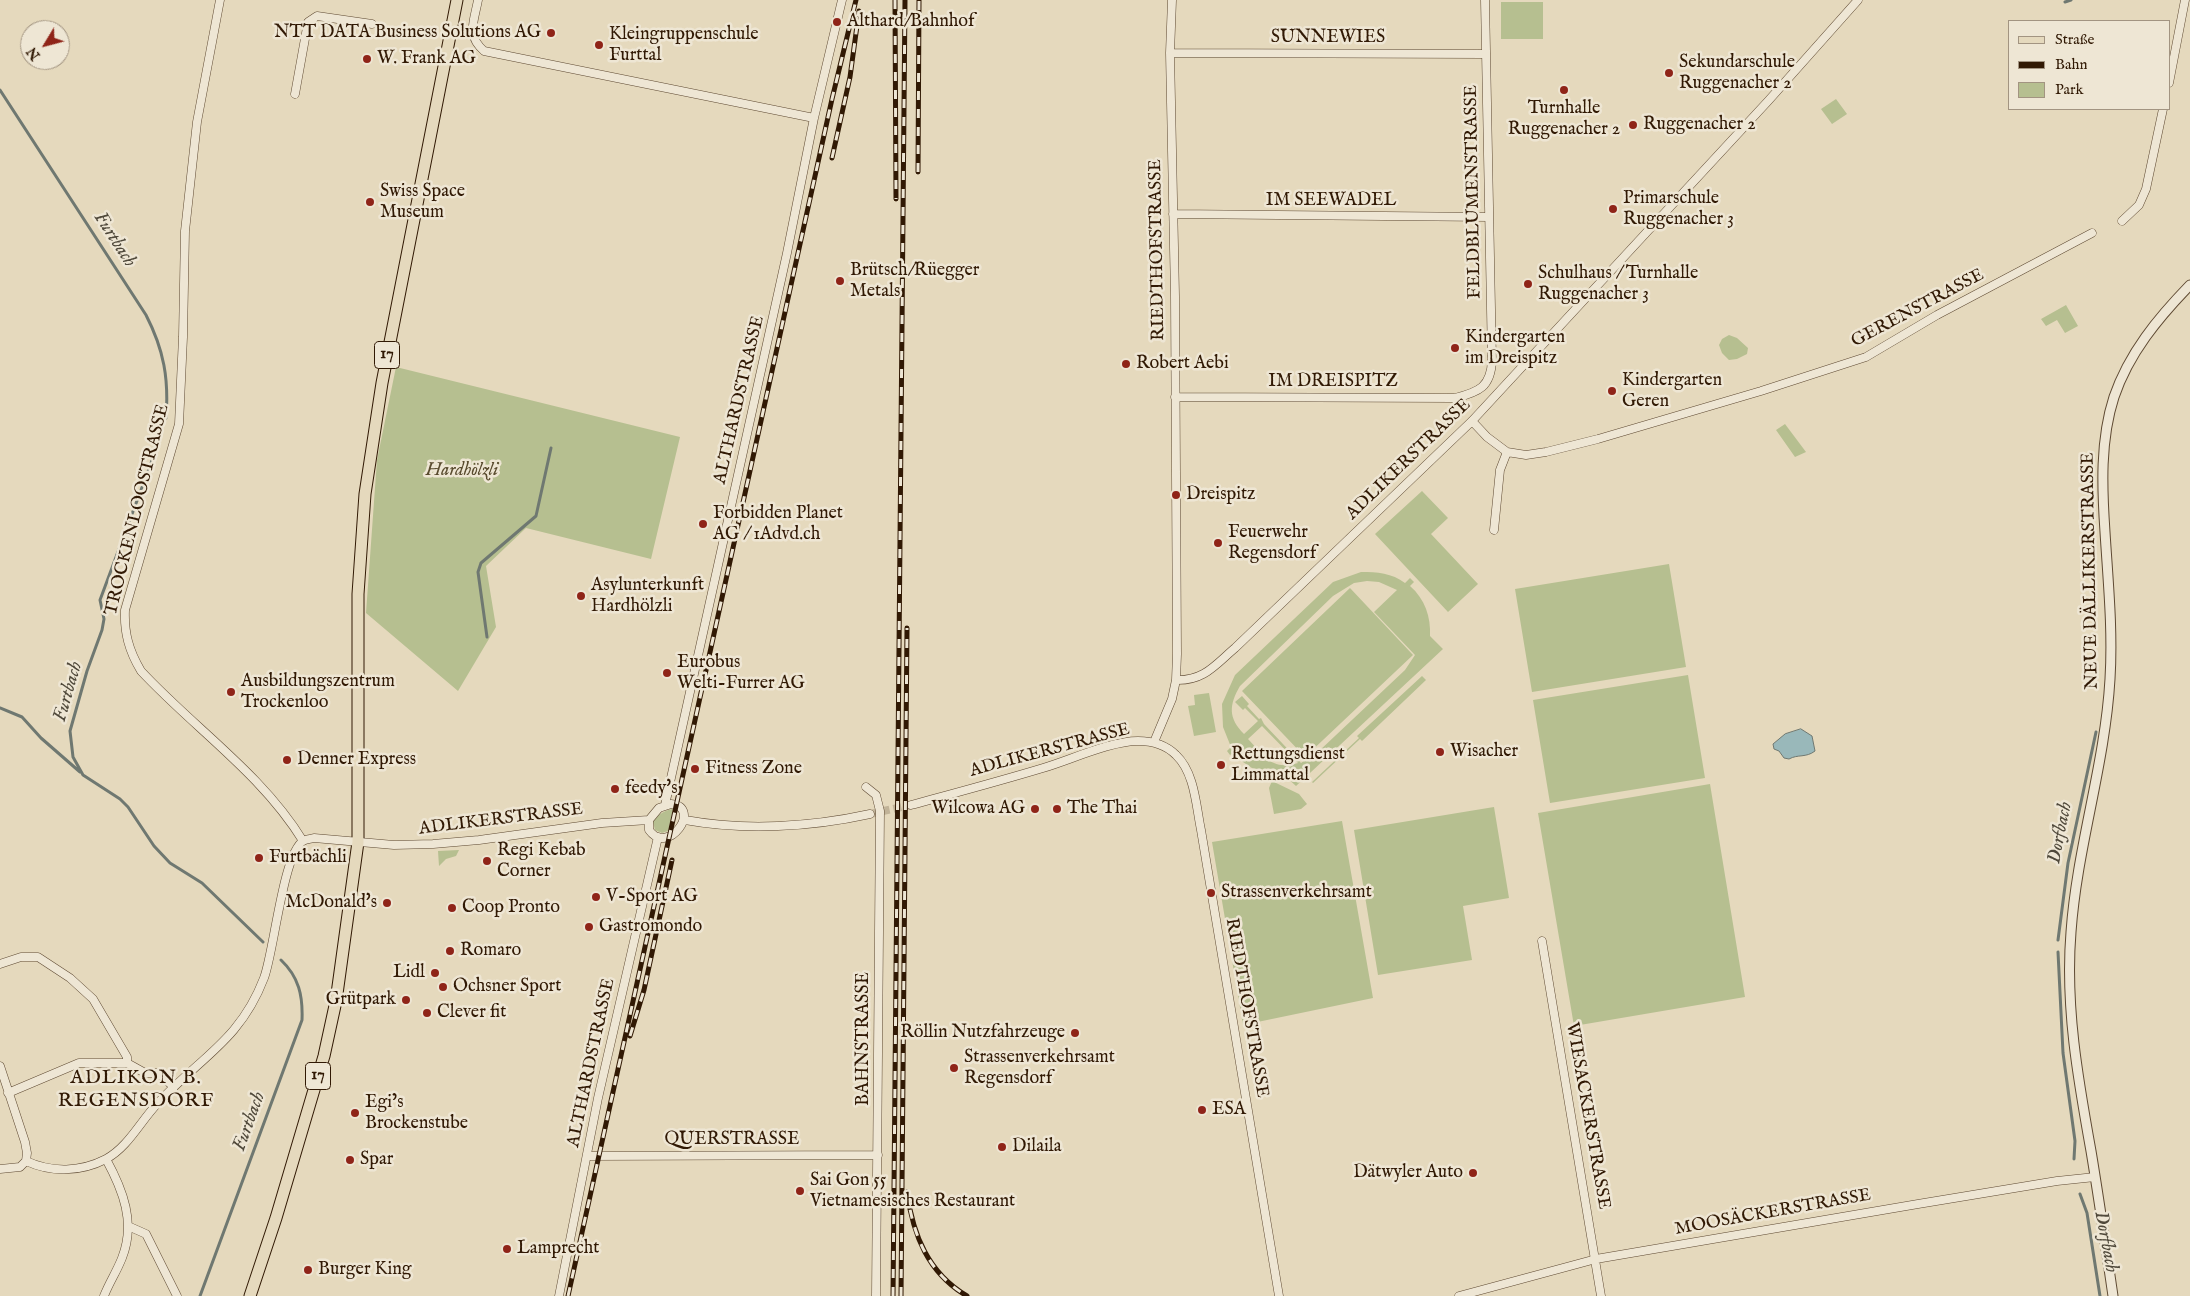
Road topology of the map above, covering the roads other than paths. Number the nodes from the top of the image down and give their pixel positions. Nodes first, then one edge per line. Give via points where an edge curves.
1 (220, 0) edge
2 (457, 0) edge
3 (478, 0) edge
4 (842, 0) edge
5 (1172, 0) edge
6 (1485, 0) edge
7 (1858, 0) edge
8 (2186, 0) edge
9 (372, 24) dead end
10 (1170, 53) junction
11 (1486, 54) junction
12 (2170, 78) edge
13 (294, 94) dead end
14 (2164, 110) edge
15 (814, 118) junction
16 (1173, 214) junction
17 (1490, 217) junction
18 (2122, 221) dead end
19 (2092, 233) dead end
20 (2190, 286) edge
21 (1487, 383) joint
22 (1175, 397) junction
23 (1472, 421) junction
24 (1507, 452) junction
25 (1494, 530) dead end
26 (1176, 680) junction
27 (1154, 742) junction
28 (866, 787) dead end
29 (665, 805) junction
30 (911, 805) tunnel mouth
31 (870, 814) tunnel mouth
32 (648, 820) junction
33 (685, 820) junction
34 (658, 837) junction
35 (303, 841) junction
36 (358, 842) junction
37 (1542, 941) dead end
38 (0, 964) edge
39 (127, 1063) junction
40 (0, 1066) edge
41 (174, 1087) junction
42 (8, 1093) junction
43 (878, 1154) junction
44 (587, 1156) junction
45 (106, 1159) junction
46 (26, 1161) junction
47 (0, 1169) edge
48 (2095, 1177) junction
49 (128, 1226) junction
50 (1596, 1260) junction
51 (104, 1296) edge
52 (176, 1296) edge
53 (250, 1296) edge
54 (559, 1296) edge
55 (876, 1296) edge
56 (1279, 1296) edge
57 (1459, 1296) edge
58 (1601, 1296) edge
59 (2114, 1296) edge

1 - 35 street, TROCKENLOOSTRASSE via 197,122 186,221 178,424 125,610 125,630 132,656 141,671 269,794
2 - 36 main road, 17 via 382,383 365,494 358,604
3 - 15 street via 471,34 484,51
4 - 15 street, ALTHARDSTRASSE
5 - 10 street, RIEDTHOFSTRASSE
6 - 11 street, FELDBLUMENSTRASSE
7 - 23 street, ADLIKERSTRASSE
8 - 12 street
9 - 13 street via 317,16 308,22
10 - 11 street, SUNNEWIES
10 - 16 street, RIEDTHOFSTRASSE
11 - 17 street, FELDBLUMENSTRASSE
14 - 18 street via 2146,189 2139,205
15 - 29 street, ALTHARDSTRASSE via 788,253
16 - 17 street, IM SEEWADEL
16 - 22 street, RIEDTHOFSTRASSE
17 - 21 street, FELDBLUMENSTRASSE via 1492,360
19 - 24 street, GERENSTRASSE via 1866,357 1598,439 1526,455
20 - 48 street, NEUE DÄLLIKERSTRASSE via 2163,313 2130,361 2114,398 2105,444 2103,492 2111,661 2109,704 2079,868 2070,946 2072,1036
21 - 22 street, IM DREISPITZ via 1475,394 1455,398
22 - 26 street, RIEDTHOFSTRASSE
23 - 24 street
23 - 26 street, ADLIKERSTRASSE via 1228,654 1202,676
24 - 25 street via 1500,470
26 - 27 street, ADLIKERSTRASSE via 1172,699
27 - 30 street, ADLIKERSTRASSE via 1121,743
27 - 56 street, RIEDTHOFSTRASSE via 1177,755 1193,788
28 - 43 street, BAHNSTRASSE via 876,795 880,812
29 - 32 street
29 - 33 street via 678,806
31 - 33 street via 846,820 786,825 731,825
32 - 34 street via 649,830
32 - 36 street, ADLIKERSTRASSE via 433,844
33 - 34 street via 676,832
34 - 44 street, ALTHARDSTRASSE
35 - 36 street, ADLIKERSTRASSE via 314,838
35 - 41 street via 295,851 287,876 268,965 253,1004 220,1046
36 - 53 main road, 17 via 336,1001 324,1056
37 - 50 street, WIESACKERSTRASSE
38 - 39 street via 21,957 38,957 70,978 98,1006 127,1057
39 - 41 street via 145,1073 158,1073
39 - 42 street via 79,1063
40 - 42 street
41 - 45 street via 126,1143
42 - 46 street via 25,1142
43 - 44 street, QUERSTRASSE
43 - 55 street, BAHNSTRASSE
44 - 54 street, ALTHARDSTRASSE
45 - 46 street via 87,1167 65,1170
45 - 49 street via 126,1202
46 - 47 street via 20,1167
48 - 50 street, MOOSÄCKERSTRASSE
48 - 59 street, NEUE DÄLLIKERSTRASSE
49 - 51 street via 123,1257
49 - 52 street via 146,1234
50 - 57 street, MOOSÄCKERSTRASSE
50 - 58 street, WIESACKERSTRASSE

